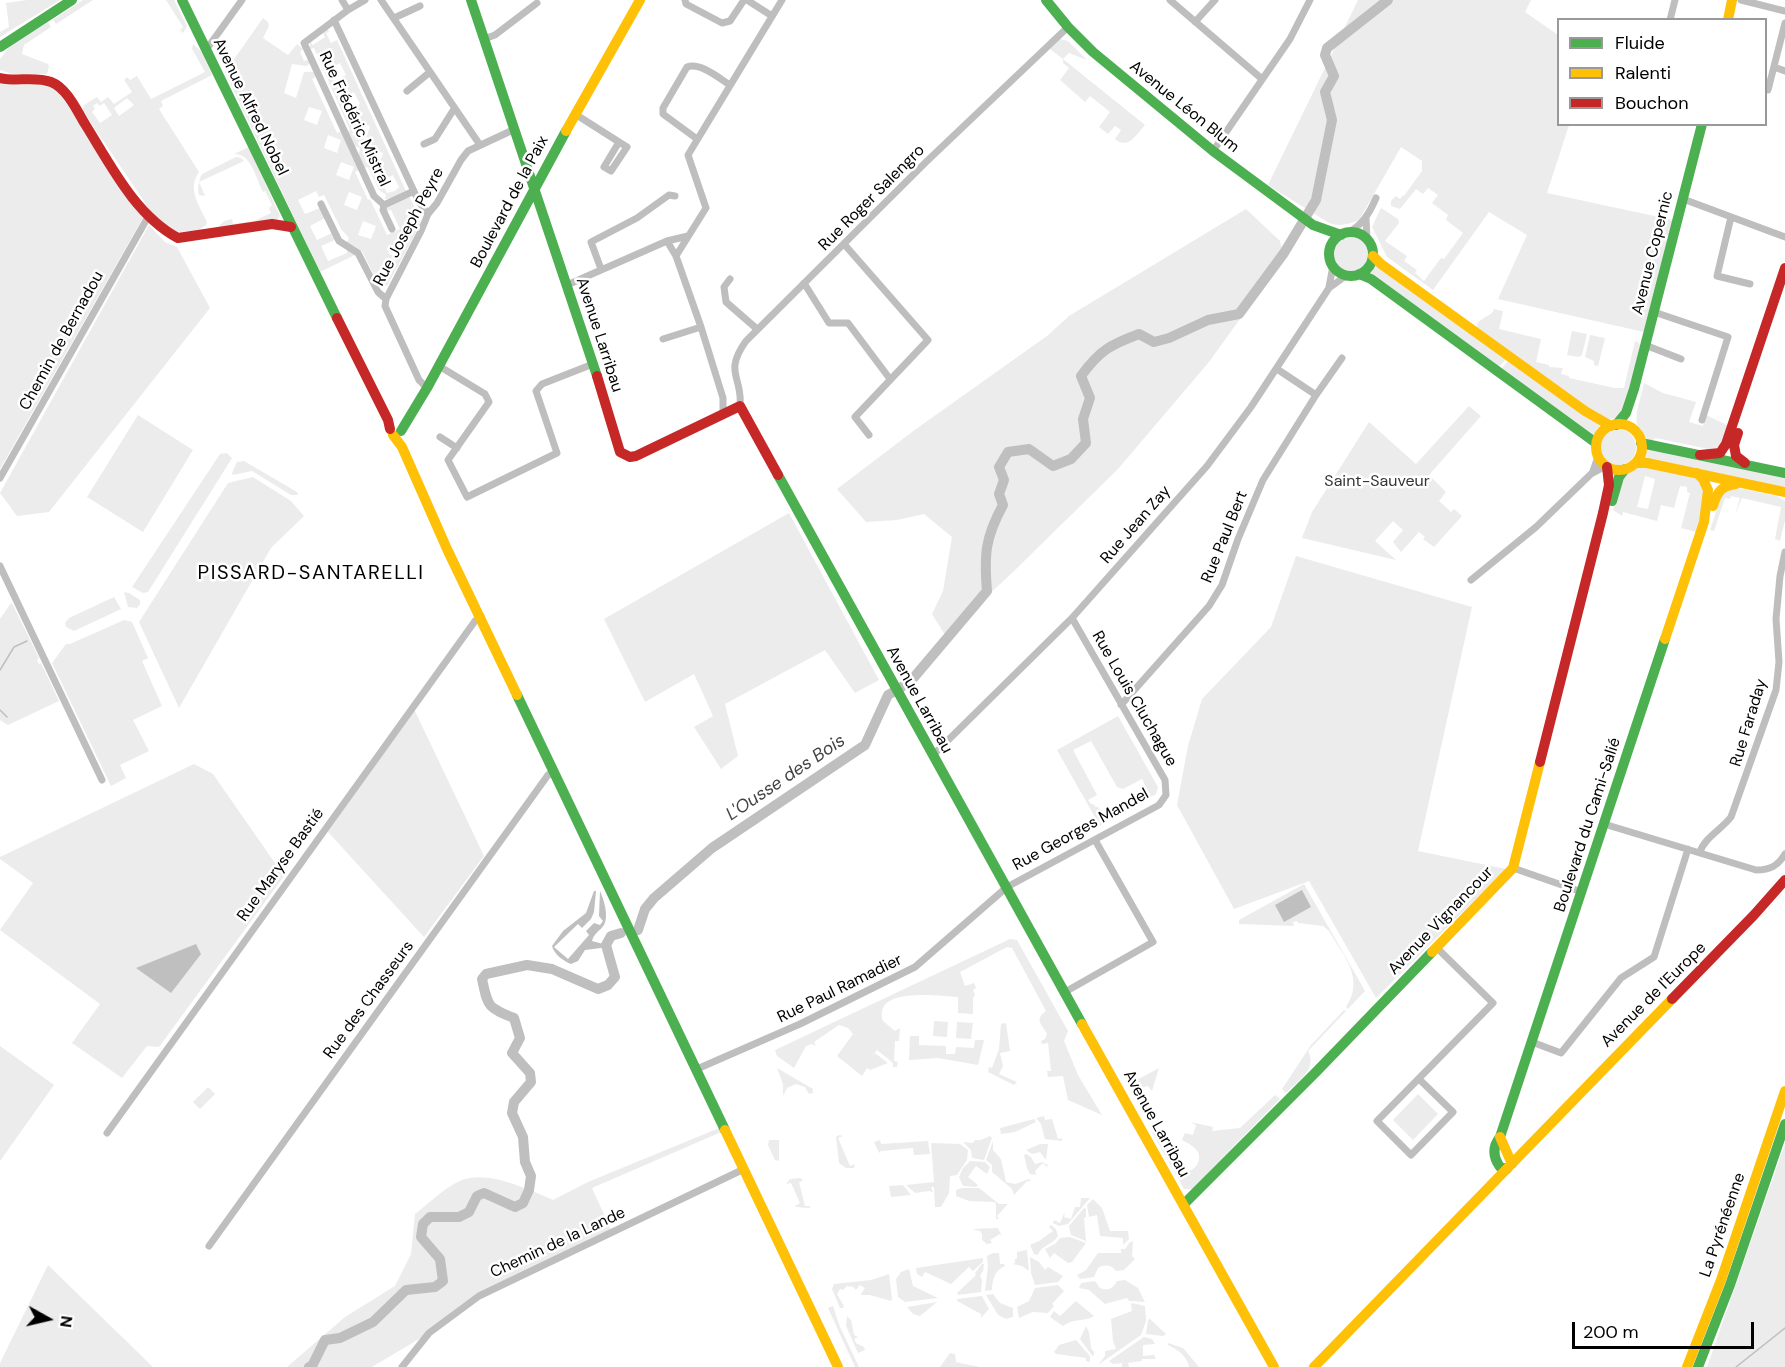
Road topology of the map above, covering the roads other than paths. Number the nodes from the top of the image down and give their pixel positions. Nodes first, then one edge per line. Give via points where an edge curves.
1 (72, 0) edge
2 (182, 0) edge
3 (242, 0) edge
4 (342, 0) edge
5 (365, 0) edge
6 (381, 0) edge
7 (471, 0) edge
8 (640, 0) edge
9 (685, 0) edge
10 (745, 0) edge
11 (782, 0) edge
12 (1046, 0) edge
13 (1170, 0) edge
14 (1310, 0) edge
15 (1676, 0) edge
16 (1732, 0) edge
17 (1741, 0) edge
18 (1213, 2) edge
19 (537, 3) dead end
20 (420, 6) dead end
21 (348, 10) junction
22 (1785, 10) edge
23 (772, 16) junction
24 (394, 18) junction
25 (1671, 18) edge
26 (1728, 18) edge
27 (334, 20) junction
28 (1196, 22) junction
29 (1785, 23) edge
30 (1068, 27) junction
31 (484, 39) junction
32 (0, 47) edge
33 (207, 50) junction
34 (1774, 66) junction
35 (1785, 71) edge
36 (430, 72) junction
37 (0, 78) edge
38 (1262, 79) junction
39 (730, 85) junction
40 (1768, 90) dead end
41 (407, 91) dead end
42 (454, 109) junction
43 (574, 114) junction
44 (1699, 126) edge
45 (514, 129) junction
46 (697, 139) junction
47 (619, 142) dead end
48 (424, 144) dead end
49 (480, 145) junction
50 (1213, 151) junction
51 (534, 189) junction
52 (414, 191) junction
53 (675, 196) dead end
54 (1376, 198) dead end
55 (1683, 199) junction
56 (321, 204) dead end
57 (384, 205) junction
58 (428, 214) junction
59 (148, 216) junction
60 (1731, 217) junction
61 (1366, 218) junction
62 (1308, 222) junction
63 (291, 227) junction
64 (392, 229) dead end
65 (1344, 234) junction
66 (688, 236) junction
67 (1785, 237) edge
68 (1367, 239) junction
69 (667, 241) junction
70 (844, 244) junction
71 (1330, 250) junction
72 (676, 256) junction
73 (1373, 256) junction
74 (1333, 266) junction
75 (1785, 268) edge
76 (601, 269) junction
77 (1359, 274) junction
78 (1347, 275) junction
79 (730, 279) dead end
80 (804, 283) junction
81 (1750, 284) dead end
82 (567, 285) junction
83 (1329, 288) junction
84 (386, 299) junction
85 (1654, 312) junction
86 (701, 327) junction
87 (757, 329) junction
88 (663, 339) dead end
89 (1646, 345) junction
90 (1342, 358) dead end
91 (1681, 359) dead end
92 (593, 364) junction
93 (439, 366) junction
94 (1277, 369) junction
95 (890, 379) junction
96 (427, 388) junction
97 (1634, 390) junction
98 (1316, 395) junction
99 (740, 406) junction
100 (1737, 412) junction
101 (723, 413) junction
102 (1702, 420) dead end
103 (1613, 425) junction
104 (1633, 430) junction
105 (397, 431) junction
106 (869, 435) dead end
107 (441, 437) dead end
108 (1596, 443) junction
109 (1641, 443) junction
110 (457, 448) junction
111 (1700, 455) junction
112 (1598, 457) junction
113 (1636, 463) junction
114 (1748, 465) junction
115 (1606, 466) junction
116 (1625, 469) junction
117 (1697, 473) junction
118 (1785, 473) edge
119 (1591, 474) junction
120 (0, 478) edge
121 (1744, 483) junction
122 (1785, 492) edge
123 (1603, 513) junction
124 (1704, 522) junction
125 (1785, 552) edge
126 (0, 566) edge
127 (1471, 580) dead end
128 (481, 616) junction
129 (1072, 618) junction
130 (1121, 705) junction
131 (933, 755) junction
132 (554, 772) junction
133 (102, 780) dead end
134 (1166, 795) joint
135 (1604, 824) junction
136 (1095, 840) junction
137 (1688, 849) junction
138 (1700, 852) junction
139 (1785, 854) edge
140 (1513, 868) junction
141 (1785, 880) edge
142 (1006, 887) junction
143 (1582, 892) junction
144 (1437, 948) junction
145 (1065, 992) junction
146 (1532, 1042) junction
147 (697, 1069) junction
148 (1419, 1079) junction
149 (1785, 1091) edge
150 (1785, 1124) edge
151 (107, 1133) dead end
152 (1500, 1137) junction
153 (1508, 1164) junction
154 (744, 1169) junction
155 (1184, 1204) junction
156 (209, 1246) dead end
157 (1274, 1366) edge
158 (402, 1367) edge
159 (838, 1367) edge
160 (1307, 1367) edge
161 (1314, 1367) edge
162 (1686, 1367) edge
163 (1698, 1367) edge

1 - 32 main road
2 - 33 main road, Avenue Alfred Nobel
3 - 33 street
4 - 21 street
5 - 21 street, Rue Frédéric Mistral
6 - 24 street
7 - 31 main road, Avenue Larribau
8 - 43 main road, Boulevard de la Paix
9 - 10 street via 722,23 730,21
10 - 23 street
11 - 23 street
12 - 30 main road, Avenue Léon Blum
13 - 28 street
14 - 38 street via 1290,39
15 - 25 street
16 - 26 main road
17 - 22 street
18 - 28 street
19 - 31 street
20 - 24 street
21 - 27 street, Rue Frédéric Mistral
23 - 39 street
24 - 36 street
27 - 52 street, Rue Frédéric Mistral
27 - 57 street, Rue Frédéric Mistral via 304,43 374,196
28 - 38 street
29 - 34 street
30 - 50 main road, Avenue Léon Blum
30 - 70 street, Rue Roger Salengro
31 - 45 main road, Avenue Larribau
33 - 63 main road, Avenue Alfred Nobel
34 - 35 street
34 - 40 street
36 - 41 street
36 - 42 street
37 - 59 main road via 55,84
38 - 50 street
39 - 46 street
39 - 46 street via 698,66 687,67 663,114
42 - 48 street via 435,139
42 - 49 street
43 - 47 street
43 - 51 main road, Boulevard de la Paix
44 - 55 main road, Avenue Copernic
45 - 49 street, Rue Joseph Peyre
45 - 51 main road, Avenue Larribau
46 - 66 street via 688,155 706,207
49 - 58 street, Rue Joseph Peyre via 461,160
50 - 62 main road, Avenue Léon Blum
51 - 82 main road, Avenue Larribau
51 - 93 main road, Boulevard de la Paix
52 - 57 street, Rue Frédéric Mistral
52 - 58 street, Rue Frédéric Mistral
53 - 76 street via 669,195 637,218 591,242
54 - 61 street
55 - 60 street
55 - 85 main road, Avenue Copernic
56 - 84 street via 339,241 358,253
57 - 64 street, Rue Frédéric Mistral
58 - 84 street, Rue Joseph Peyre
59 - 63 main road via 178,238 272,224
59 - 120 street, Chemin de Bernadou
60 - 67 street
60 - 81 street via 1718,276
61 - 65 street
61 - 68 street
62 - 65 main road, Avenue Léon Blum
62 - 71 main road, Avenue Léon Blum
63 - 105 main road, Avenue Alfred Nobel
65 - 68 main road via 1354,232
65 - 71 main road
66 - 69 street
66 - 72 street
68 - 73 main road
69 - 72 street
69 - 76 street
70 - 80 street, Rue Roger Salengro
70 - 95 street via 928,340
71 - 74 main road
72 - 86 street
73 - 77 main road via 1369,267
73 - 103 main road via 1585,411
74 - 78 main road
74 - 83 street, Rue Jean Zay
75 - 100 main road
76 - 82 street
77 - 78 main road
77 - 108 main road
78 - 83 street, Rue Jean Zay
79 - 87 street via 724,287 726,302
80 - 87 street, Rue Roger Salengro
80 - 95 street via 829,323 848,323
82 - 92 main road, Avenue Larribau
83 - 94 street, Rue Jean Zay
84 - 96 street via 385,306 419,380
85 - 89 main road, Avenue Copernic
85 - 102 street via 1728,337
86 - 88 street
86 - 101 street via 723,398
87 - 99 street, Rue Roger Salengro via 734,364
89 - 91 street
89 - 97 main road, Avenue Copernic
90 - 98 street, Rue Paul Bert
92 - 101 main road, Avenue Larribau via 620,452 626,456 636,456
92 - 110 street via 542,384 536,392 557,453 467,497 448,460
93 - 96 main road, Boulevard de la Paix
93 - 110 street via 485,394 489,402
94 - 98 street
94 - 129 street, Rue Jean Zay via 1207,466
95 - 106 street via 855,417
96 - 105 main road, Boulevard de la Paix
97 - 103 main road, Avenue Copernic via 1626,413
97 - 104 main road, Avenue Copernic
98 - 130 street, Rue Paul Bert via 1263,480 1222,585 1209,606
99 - 101 main road, Avenue Larribau
99 - 131 main road, Avenue Larribau
100 - 111 main road via 1720,453
100 - 114 main road via 1736,456
103 - 104 main road
103 - 108 main road via 1604,430
104 - 109 main road
105 - 128 main road, Avenue Alfred Nobel via 447,549
107 - 110 street
108 - 112 main road
109 - 111 main road
109 - 113 main road
111 - 114 main road
112 - 115 main road
112 - 119 street
113 - 116 main road
113 - 117 main road
114 - 118 main road
115 - 116 main road
115 - 119 street
115 - 123 main road, Avenue Vignancour via 1609,485
116 - 123 main road, Avenue Vignancour
117 - 121 main road
117 - 124 main road, Boulevard du Cami-Salié via 1710,493
119 - 127 street via 1529,533
121 - 122 main road
121 - 124 main road, Boulevard du Cami-Salié via 1724,486 1716,494
123 - 140 main road, Avenue Vignancour
124 - 135 main road, Boulevard du Cami-Salié
125 - 138 street, Rue Faraday via 1776,619 1776,690 1731,817
126 - 133 street
128 - 132 main road, Avenue Alfred Nobel
128 - 151 street, Rue Maryse Bastié
129 - 130 street, Rue Louis Cluchague
129 - 131 street, Rue Jean Zay
130 - 134 street, Rue Louis Cluchague via 1165,780
131 - 142 main road, Avenue Larribau
132 - 147 main road, Avenue Alfred Nobel
132 - 156 street, Rue des Chasseurs via 548,775
134 - 136 street, Rue Georges Mandel via 1159,805
135 - 137 street
135 - 143 main road, Boulevard du Cami-Salié
136 - 142 street, Rue Georges Mandel
136 - 145 street via 1153,942
137 - 138 street
137 - 146 street via 1654,957 1621,978 1561,1053
138 - 139 street via 1756,870 1775,866
140 - 143 street
140 - 144 main road, Avenue Vignancour
141 - 153 main road, Avenue de l'Europe
142 - 145 main road, Avenue Larribau
142 - 147 street, Rue Paul Ramadier via 915,967
143 - 146 main road, Boulevard du Cami-Salié
144 - 148 street via 1493,1003
144 - 155 main road, Avenue Vignancour
145 - 155 main road, Avenue Larribau
146 - 152 main road, Boulevard du Cami-Salié
147 - 154 main road, Avenue Alfred Nobel
148 - 148 street via 1377,1121 1412,1155 1453,1112
149 - 162 main road, La Pyrénéenne via 1721,1280
150 - 163 main road, La Pyrénéenne
152 - 153 main road
152 - 153 main road, Boulevard du Cami-Salié via 1495,1143 1494,1158
153 - 160 main road, Avenue de l'Europe via 1341,1328
153 - 161 main road, Avenue de l'Europe
154 - 158 street, Chemin de la Lande via 479,1296 429,1333
154 - 159 main road, Avenue Alfred Nobel
155 - 157 main road, Avenue Larribau

